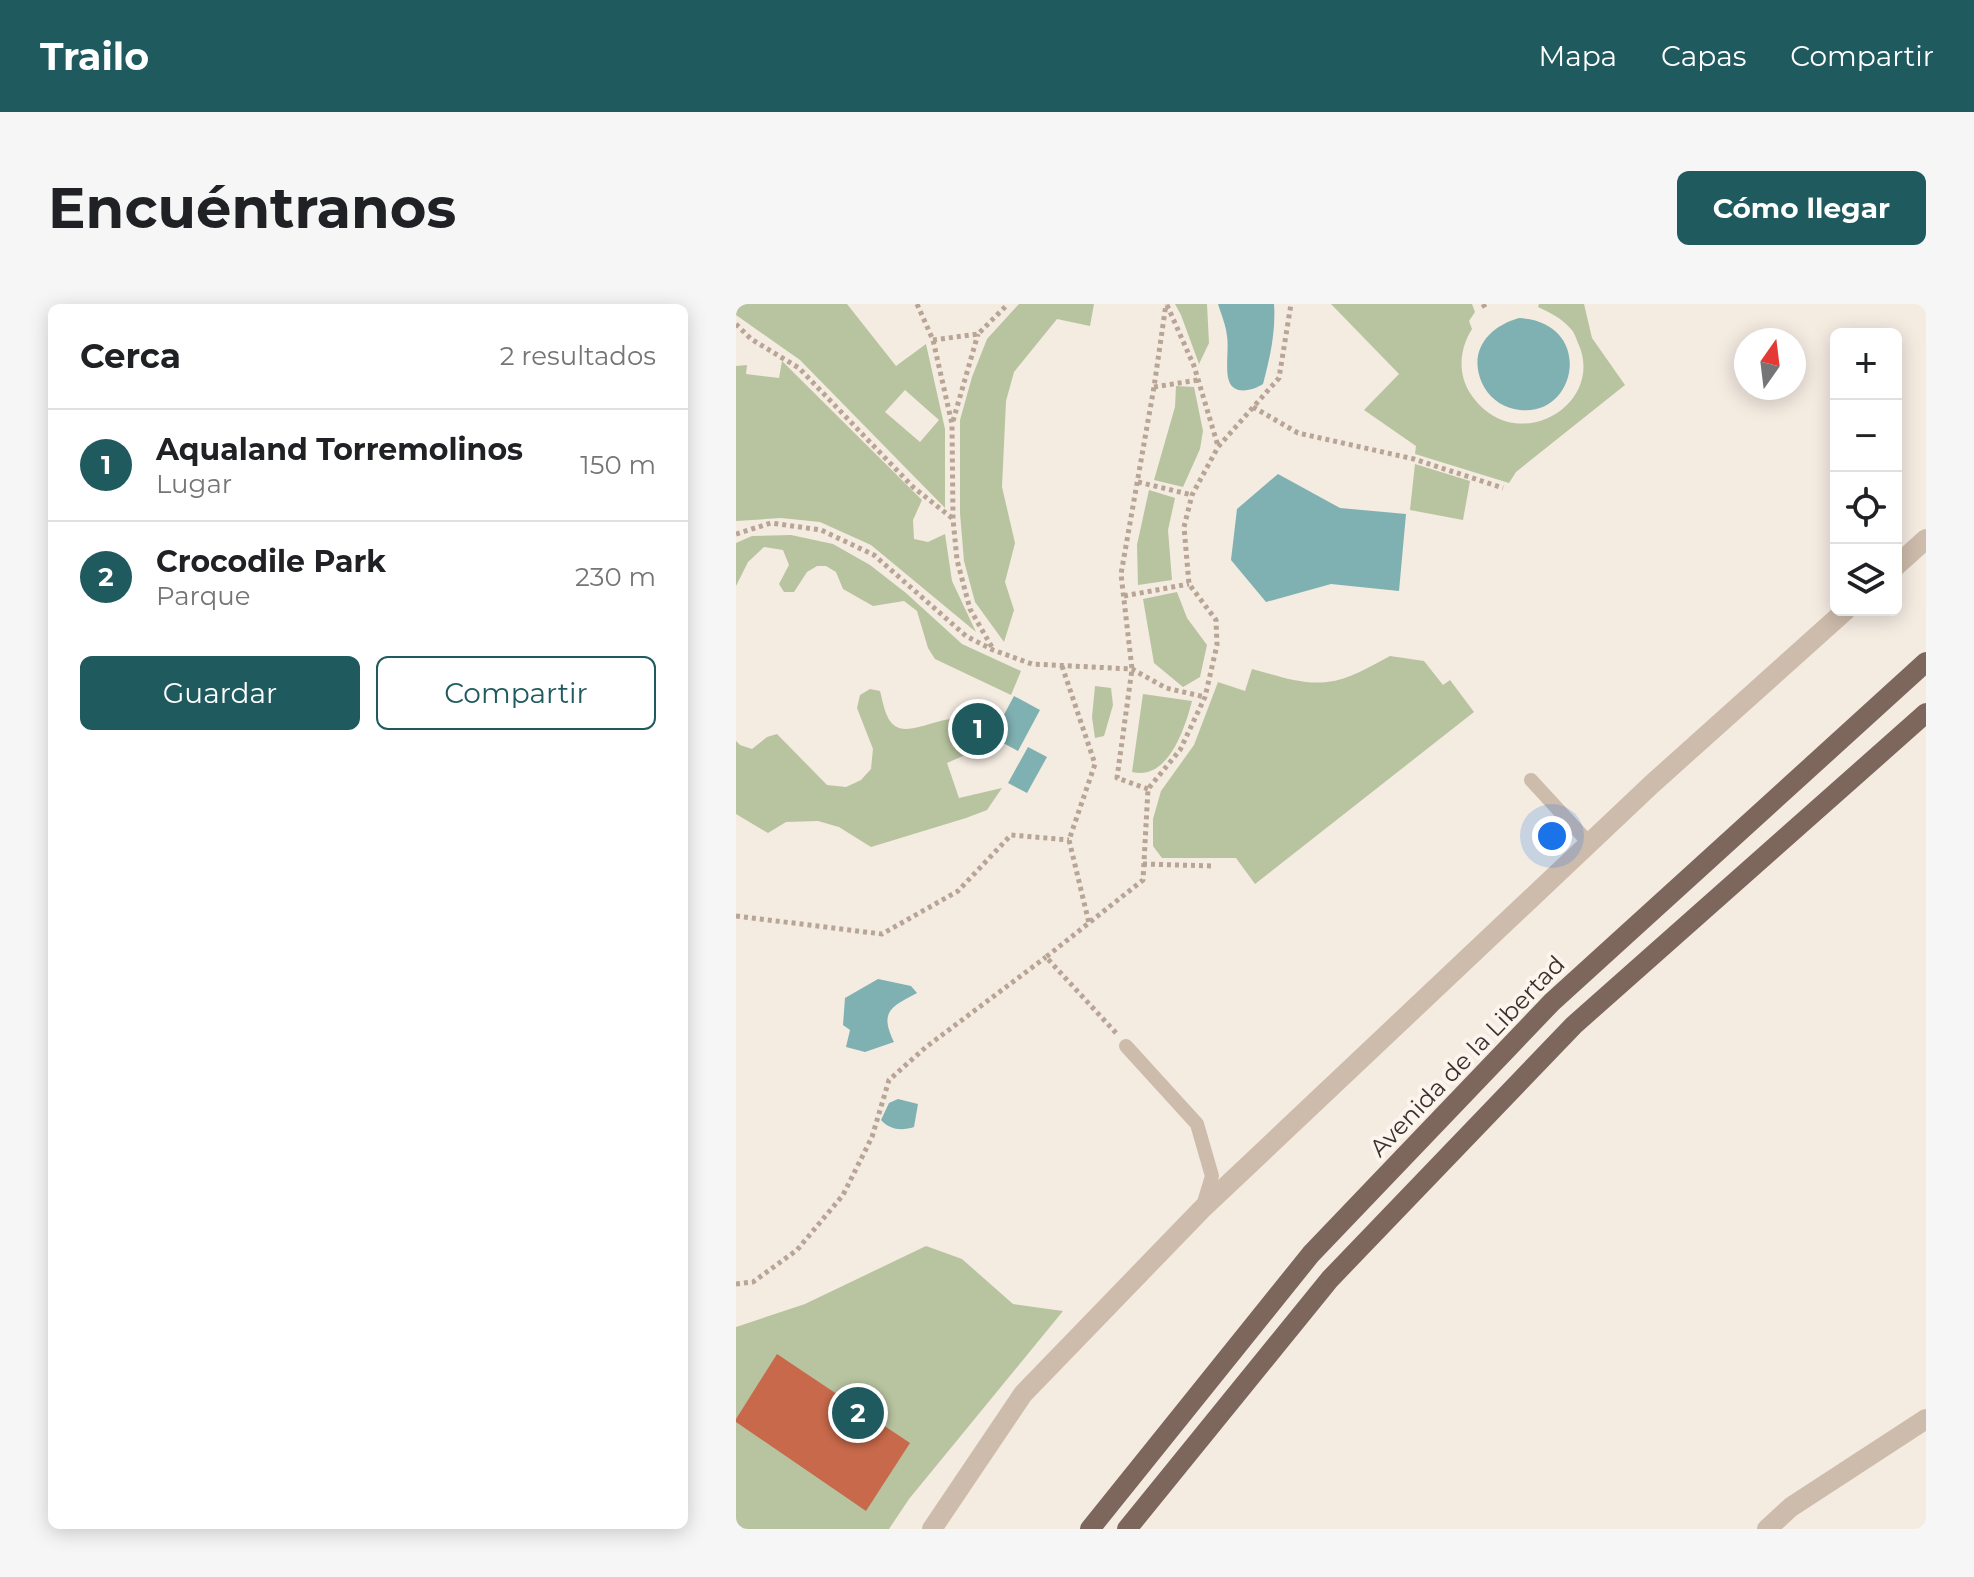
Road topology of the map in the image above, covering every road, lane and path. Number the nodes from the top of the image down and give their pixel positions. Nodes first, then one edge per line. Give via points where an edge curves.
1 (917, 304) edge
2 (1008, 304) edge
3 (1167, 304) edge
4 (1291, 304) edge
5 (736, 324) edge
6 (978, 334) junction
7 (933, 340) junction
8 (1198, 380) junction
9 (1154, 387) junction
10 (1253, 407) junction
11 (952, 424) junction
12 (1218, 447) junction
13 (1138, 482) junction
14 (1503, 488) dead end
15 (1192, 495) junction
16 (953, 519) junction
17 (737, 533) edge
18 (1926, 539) edge
19 (1902, 561) edge
20 (1189, 584) junction
21 (1124, 596) junction
22 (1839, 616) edge
23 (993, 650) junction
24 (1926, 662) edge
25 (1062, 666) junction
26 (1132, 669) junction
27 (1205, 697) junction
28 (1926, 713) edge
29 (1531, 780) dead end
30 (1148, 789) junction
31 (1069, 840) junction
32 (1589, 843) junction
33 (1143, 864) junction
34 (1214, 866) dead end
35 (736, 916) edge
36 (1089, 923) junction
37 (1046, 957) junction
38 (1110, 1025) dead end
39 (1126, 1046) dead end
40 (1202, 1209) junction
41 (736, 1284) edge
42 (1926, 1419) edge
43 (932, 1529) edge
44 (1090, 1529) edge
45 (1127, 1529) edge
46 (1767, 1529) edge

1 - 7 path
2 - 6 path
3 - 8 path
3 - 9 path
4 - 10 path via 1279,378
5 - 16 path via 799,368 913,487
6 - 7 path
6 - 11 path
7 - 11 path
8 - 9 path
8 - 12 path
9 - 13 path
10 - 12 path
10 - 14 path via 1298,433 1414,459
11 - 16 path
12 - 15 path
13 - 15 path
13 - 21 path via 1121,574
15 - 20 path via 1184,527
16 - 23 path via 970,609
17 - 23 path via 771,523 821,530 874,555 966,636
18 - 19 street
20 - 21 path
20 - 27 path via 1216,620 1217,645
21 - 26 path
22 - 32 street
23 - 25 path via 1032,664
24 - 44 main road, Avenida de la Libertad via 1552,1002 1311,1254
25 - 26 path
25 - 31 path via 1095,764
26 - 27 path via 1166,688
26 - 30 path via 1117,778
27 - 30 path via 1180,750
28 - 45 main road via 1574,1025 1330,1279
29 - 32 lane
30 - 33 path
31 - 35 path via 1011,835 958,891 882,934
31 - 36 path
32 - 40 street
33 - 34 path
33 - 36 path via 1143,880
36 - 37 path
37 - 38 path
37 - 41 path via 889,1080 872,1137 843,1195 797,1250 753,1282
39 - 40 lane via 1197,1124 1212,1176
40 - 43 street via 1023,1394
42 - 46 street via 1791,1507

